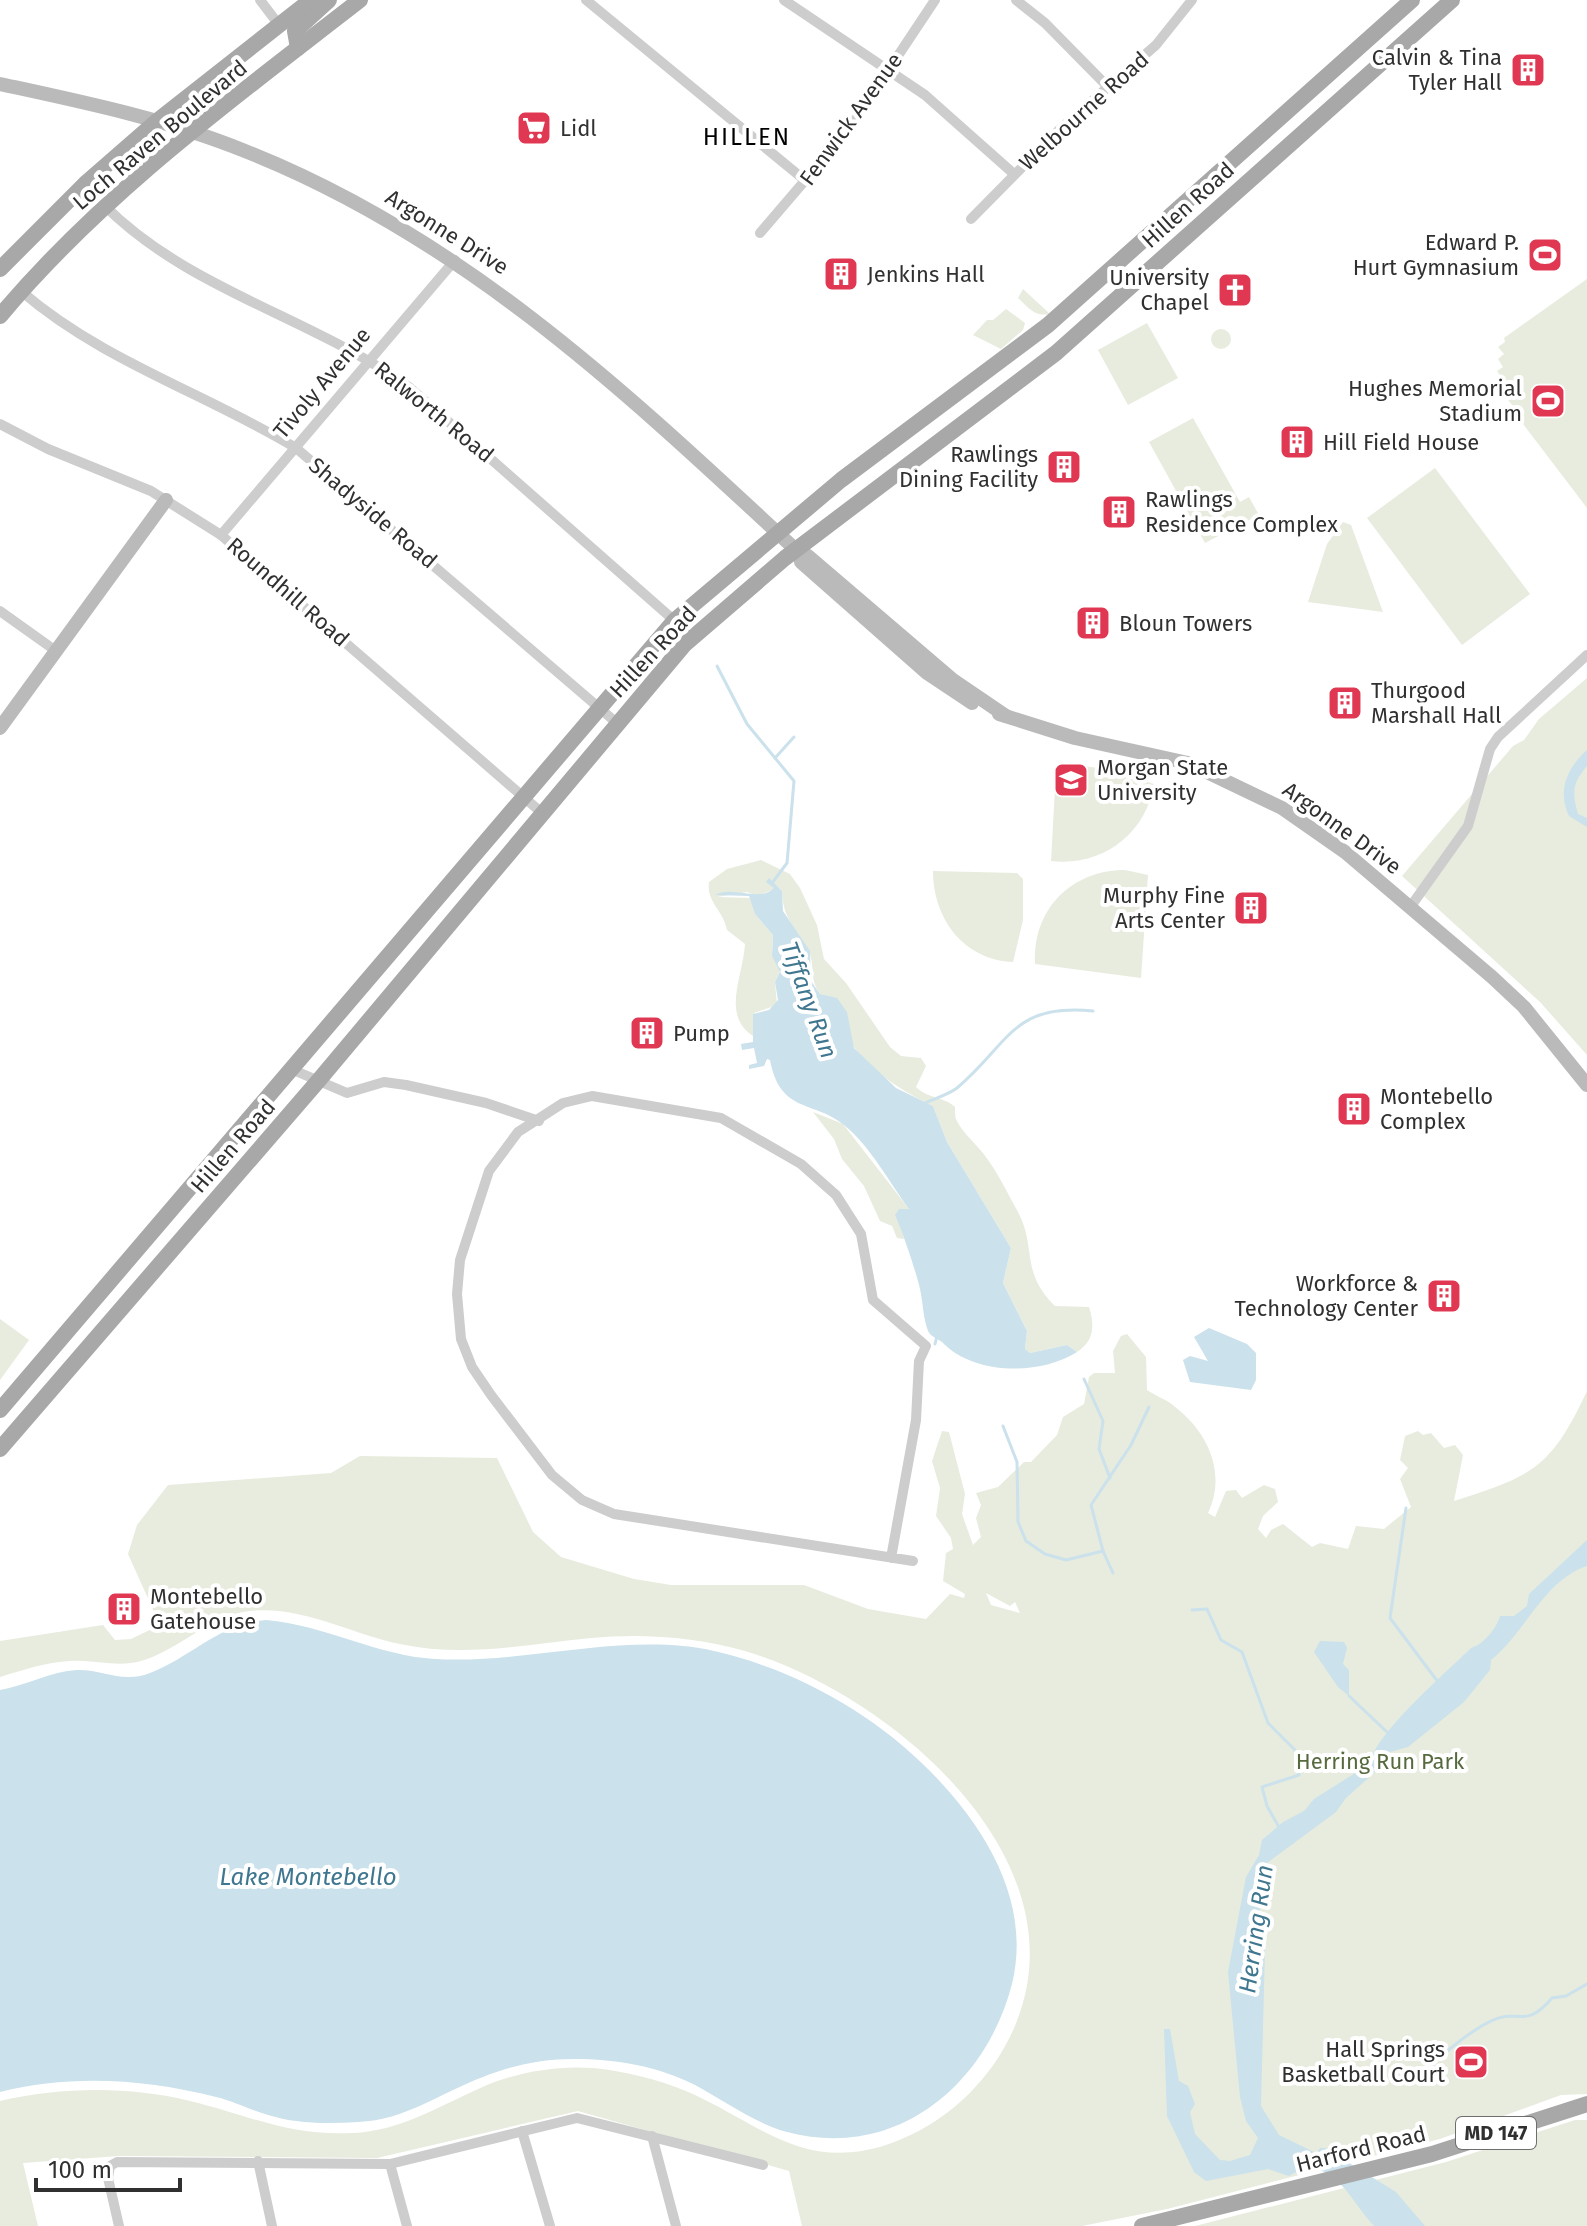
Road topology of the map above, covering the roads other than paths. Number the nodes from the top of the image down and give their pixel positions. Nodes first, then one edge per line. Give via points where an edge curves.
1 (260, 0) edge
2 (311, 0) edge
3 (329, 0) edge
4 (360, 0) edge
5 (586, 0) edge
6 (784, 0) edge
7 (935, 0) edge
8 (1016, 0) edge
9 (1192, 0) edge
10 (1412, 0) edge
11 (1452, 0) edge
12 (279, 25) junction
13 (298, 48) junction
14 (890, 69) junction
15 (0, 84) edge
16 (1108, 87) junction
17 (157, 121) junction
18 (192, 131) junction
19 (1227, 166) junction
20 (1014, 174) junction
21 (807, 182) junction
22 (1244, 185) junction
23 (105, 206) junction
24 (971, 219) dead end
25 (760, 233) dead end
26 (455, 260) junction
27 (0, 269) edge
28 (21, 291) junction
29 (0, 316) edge
30 (1039, 332) junction
31 (1056, 353) junction
32 (371, 360) junction
33 (942, 405) junction
34 (0, 424) edge
35 (957, 428) junction
36 (296, 448) junction
37 (166, 500) junction
38 (777, 533) junction
39 (221, 535) junction
40 (796, 550) junction
41 (0, 611) edge
42 (675, 620) junction
43 (693, 637) junction
44 (56, 651) junction
45 (1587, 655) edge
46 (599, 707) junction
47 (618, 724) junction
48 (0, 728) edge
49 (523, 796) junction
50 (542, 813) junction
51 (1411, 906) junction
52 (291, 1069) junction
53 (319, 1080) junction
54 (1587, 1085) edge
55 (539, 1121) junction
56 (0, 1410) edge
57 (0, 1449) edge
58 (891, 1558) junction
59 (913, 1561) dead end
60 (1587, 2104) edge
61 (522, 2131) junction
62 (652, 2136) junction
63 (258, 2161) junction
64 (390, 2164) junction
65 (763, 2165) dead end
66 (119, 2226) edge
67 (272, 2226) edge
68 (407, 2226) edge
69 (550, 2226) edge
70 (676, 2226) edge
71 (1142, 2226) edge

1 - 12 street
2 - 12 main road, Loch Raven Boulevard
3 - 13 main road via 295,31
4 - 13 main road, Loch Raven Boulevard
5 - 21 street
6 - 14 street
7 - 14 street, Fenwick Avenue
8 - 16 street
9 - 16 street, Welbourne Road via 1156,45
10 - 19 main road, Hillen Road
11 - 22 main road, Hillen Road
12 - 13 main road
12 - 17 main road, Loch Raven Boulevard
13 - 18 main road, Loch Raven Boulevard
14 - 20 street via 947,112
14 - 21 street, Fenwick Avenue
15 - 17 main road, Argonne Drive
16 - 20 street, Welbourne Road
17 - 18 main road, Argonne Drive
17 - 27 main road, Loch Raven Boulevard
18 - 23 main road, Loch Raven Boulevard
18 - 26 main road, Argonne Drive via 310,179
19 - 22 main road
19 - 30 main road, Hillen Road
20 - 24 street, Welbourne Road
21 - 25 street, Fenwick Avenue
22 - 31 main road, Hillen Road
23 - 28 main road, Loch Raven Boulevard
23 - 32 street, Ralworth Road via 166,257
26 - 32 street, Tivoly Avenue
26 - 38 main road, Argonne Drive via 567,346
28 - 29 main road, Loch Raven Boulevard
28 - 36 street, Shadyside Road via 84,340
30 - 31 main road
30 - 33 main road, Hillen Road
31 - 35 main road, Hillen Road
32 - 36 street, Tivoly Avenue
32 - 42 street, Ralworth Road via 432,406
33 - 35 main road
33 - 38 main road, Hillen Road
34 - 37 street, Roundhill Road
35 - 40 main road, Hillen Road
36 - 39 street, Tivoly Avenue
36 - 46 street, Shadyside Road
37 - 39 street, Roundhill Road
37 - 44 main road
38 - 40 main road, Argonne Drive
38 - 42 main road, Hillen Road
39 - 49 street, Roundhill Road
40 - 43 main road, Hillen Road
40 - 51 main road, Argonne Drive via 953,680 1006,716 1221,776 1314,829
41 - 44 street
42 - 43 street, Ralworth Road
42 - 46 main road, Hillen Road
43 - 47 main road, Hillen Road
44 - 48 main road
45 - 51 street via 1498,737 1468,826
46 - 47 street, Shadyside Road
46 - 49 main road, Hillen Road
47 - 50 main road, Hillen Road
49 - 50 street, Roundhill Road
49 - 52 main road, Hillen Road
50 - 53 main road, Hillen Road
51 - 54 main road, Argonne Drive via 1524,1007
52 - 53 street
52 - 56 main road, Hillen Road
53 - 55 street via 347,1093 384,1082 406,1085
53 - 57 main road, Hillen Road
55 - 58 street via 570,1100 592,1096 721,1118 801,1164 836,1195 864,1241 870,1295 926,1346 919,1361 916,1420
55 - 58 street via 518,1132 489,1171 468,1230 457,1294 461,1339 472,1367 543,1464 576,1496 614,1514
58 - 59 street
60 - 71 main road, Harford Road / MD 147 via 1432,2154
61 - 62 street via 577,2118
61 - 64 street
61 - 69 street
62 - 65 street
62 - 70 street
63 - 64 street
63 - 66 street via 117,2162 110,2166 108,2178
63 - 67 street
64 - 68 street

